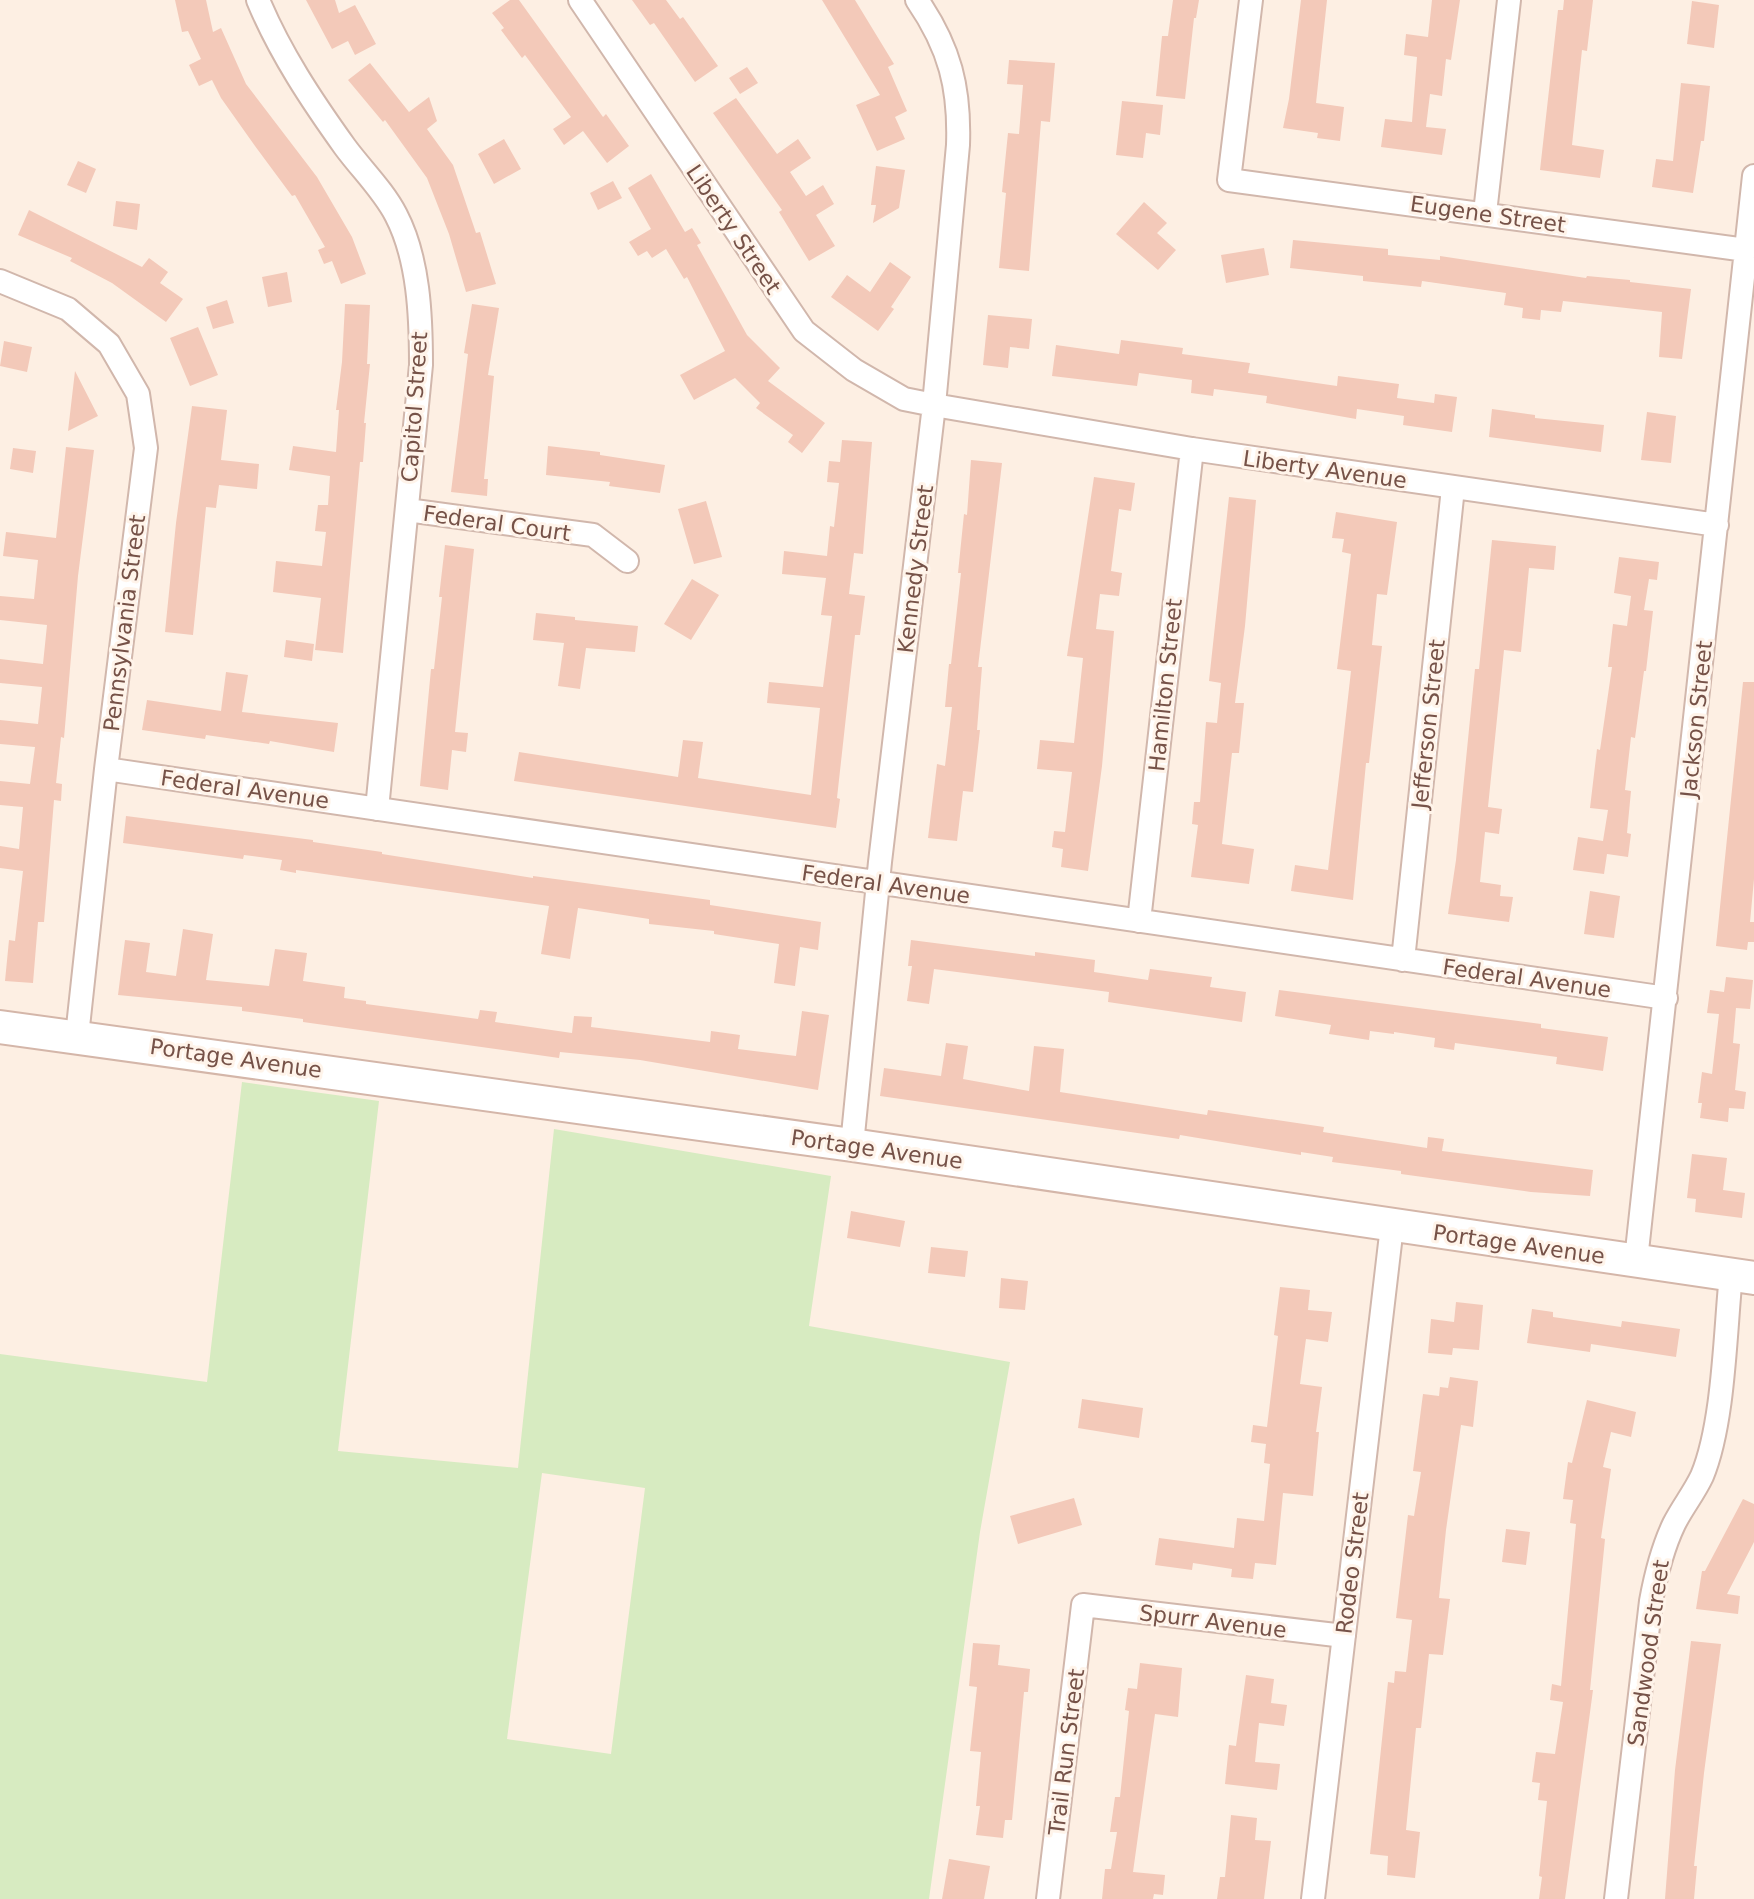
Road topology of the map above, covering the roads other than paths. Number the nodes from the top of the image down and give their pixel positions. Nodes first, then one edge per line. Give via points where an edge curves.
1 (258, 0) edge
2 (580, 0) edge
3 (917, 0) edge
4 (1251, 0) edge
5 (1509, 0) edge
6 (1754, 176) edge
7 (1485, 213) junction
8 (1746, 250) junction
9 (0, 281) edge
10 (934, 405) junction
11 (1192, 449) junction
12 (1453, 488) junction
13 (407, 510) junction
14 (1717, 525) junction
15 (627, 561) dead end
16 (106, 769) junction
17 (377, 809) junction
18 (878, 883) junction
19 (1139, 921) junction
20 (1403, 960) junction
21 (1666, 998) junction
22 (0, 1027) edge
23 (77, 1036) junction
24 (852, 1145) junction
25 (1392, 1226) junction
26 (1636, 1260) junction
27 (1742, 1276) edge
28 (1083, 1605) joint
29 (1344, 1636) junction
30 (1048, 1899) edge
31 (1313, 1899) edge
32 (1616, 1899) edge

1 - 13 street, Capitol Street via 305,90 397,216 407,245 421,329 421,365
2 - 10 street, Liberty Street via 804,331 854,370 904,399
3 - 10 street, Kennedy Street via 953,71 959,107
4 - 7 street, Eugene Street via 1229,180
5 - 7 street
6 - 8 street, Jackson Street
7 - 8 street, Eugene Street
8 - 14 street, Jackson Street
9 - 16 street, Pennsylvania Street via 68,309 109,344 138,394 146,448
10 - 11 street, Liberty Avenue
10 - 18 street, Kennedy Street
11 - 12 street, Liberty Avenue
11 - 19 street, Hamilton Street
12 - 14 street, Liberty Avenue
12 - 20 street, Jefferson Street
13 - 15 street, Federal Court via 593,535
13 - 17 street, Capitol Street
14 - 21 street, Jackson Street
16 - 17 street, Federal Avenue
16 - 23 street, Pennsylvania Street
17 - 18 street, Federal Avenue
18 - 19 street, Federal Avenue
18 - 24 street, Kennedy Street
19 - 20 street, Federal Avenue
20 - 21 street, Federal Avenue
21 - 26 street, Jackson Street
22 - 23 street, Portage Avenue
23 - 24 street, Portage Avenue
24 - 25 street, Portage Avenue
25 - 26 street, Portage Avenue
25 - 29 street, Rodeo Street
26 - 27 street, Portage Avenue
27 - 32 street, Sandwood Street via 1710,1448 1701,1477 1660,1556
28 - 29 street, Spurr Avenue
28 - 30 street, Trail Run Street
29 - 31 street, Rodeo Street

